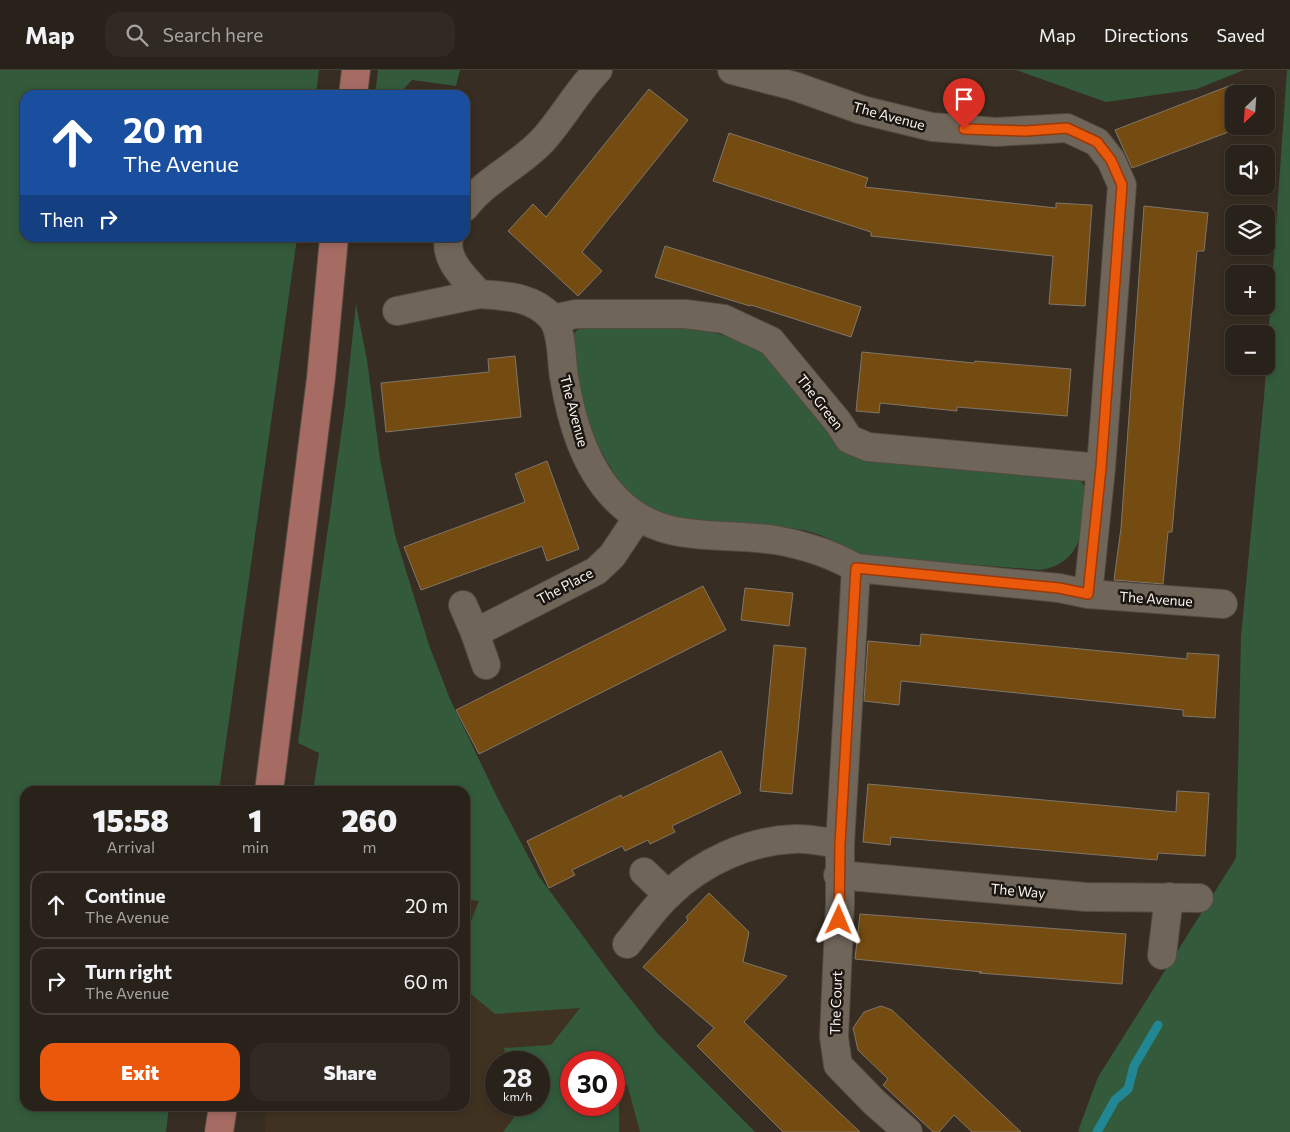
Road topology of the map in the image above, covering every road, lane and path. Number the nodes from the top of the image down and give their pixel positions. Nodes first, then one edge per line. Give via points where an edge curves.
1 (356, 70) edge
2 (598, 70) edge
3 (732, 70) edge
4 (354, 90) edge
5 (470, 201) edge
6 (334, 242) edge
7 (449, 242) edge
8 (479, 294) junction
9 (398, 311) dead end
10 (553, 319) junction
11 (1101, 468) junction
12 (638, 518) junction
13 (856, 568) junction
14 (1088, 594) junction
15 (1223, 604) dead end
16 (463, 605) dead end
17 (475, 633) junction
18 (486, 665) dead end
19 (270, 786) edge
20 (840, 844) junction
21 (644, 872) dead end
22 (838, 875) junction
23 (668, 895) junction
24 (1170, 897) junction
25 (1199, 898) dead end
26 (627, 944) dead end
27 (1162, 955) dead end
28 (222, 1111) edge
29 (219, 1132) edge
30 (908, 1132) edge

1 - 4 main road
2 - 5 street via 544,139
3 - 11 street, The Avenue via 794,86 862,110 932,127 996,132 1067,128 1097,142 1111,160 1122,185
6 - 19 main road via 320,388
7 - 8 street via 448,254
8 - 9 street
8 - 10 street via 516,297 537,305
10 - 11 street, The Green via 576,314 686,314 724,320 771,341 849,439 868,447
10 - 12 street, The Avenue via 578,436 595,474
11 - 14 street, The Avenue
12 - 13 street, The Avenue via 675,533 774,540 831,554
12 - 17 street, The Place via 612,556 596,571
13 - 14 street, The Avenue via 1059,588
13 - 20 street
14 - 15 street, The Avenue
16 - 17 street
17 - 18 street
20 - 22 street, The Court
20 - 23 street via 794,839 753,845 718,859 687,878
21 - 23 street
22 - 24 street, The Way via 1086,897
22 - 30 street, The Court via 840,903 834,1037 838,1065
23 - 26 street
24 - 25 street, The Way
24 - 27 street
28 - 29 main road

